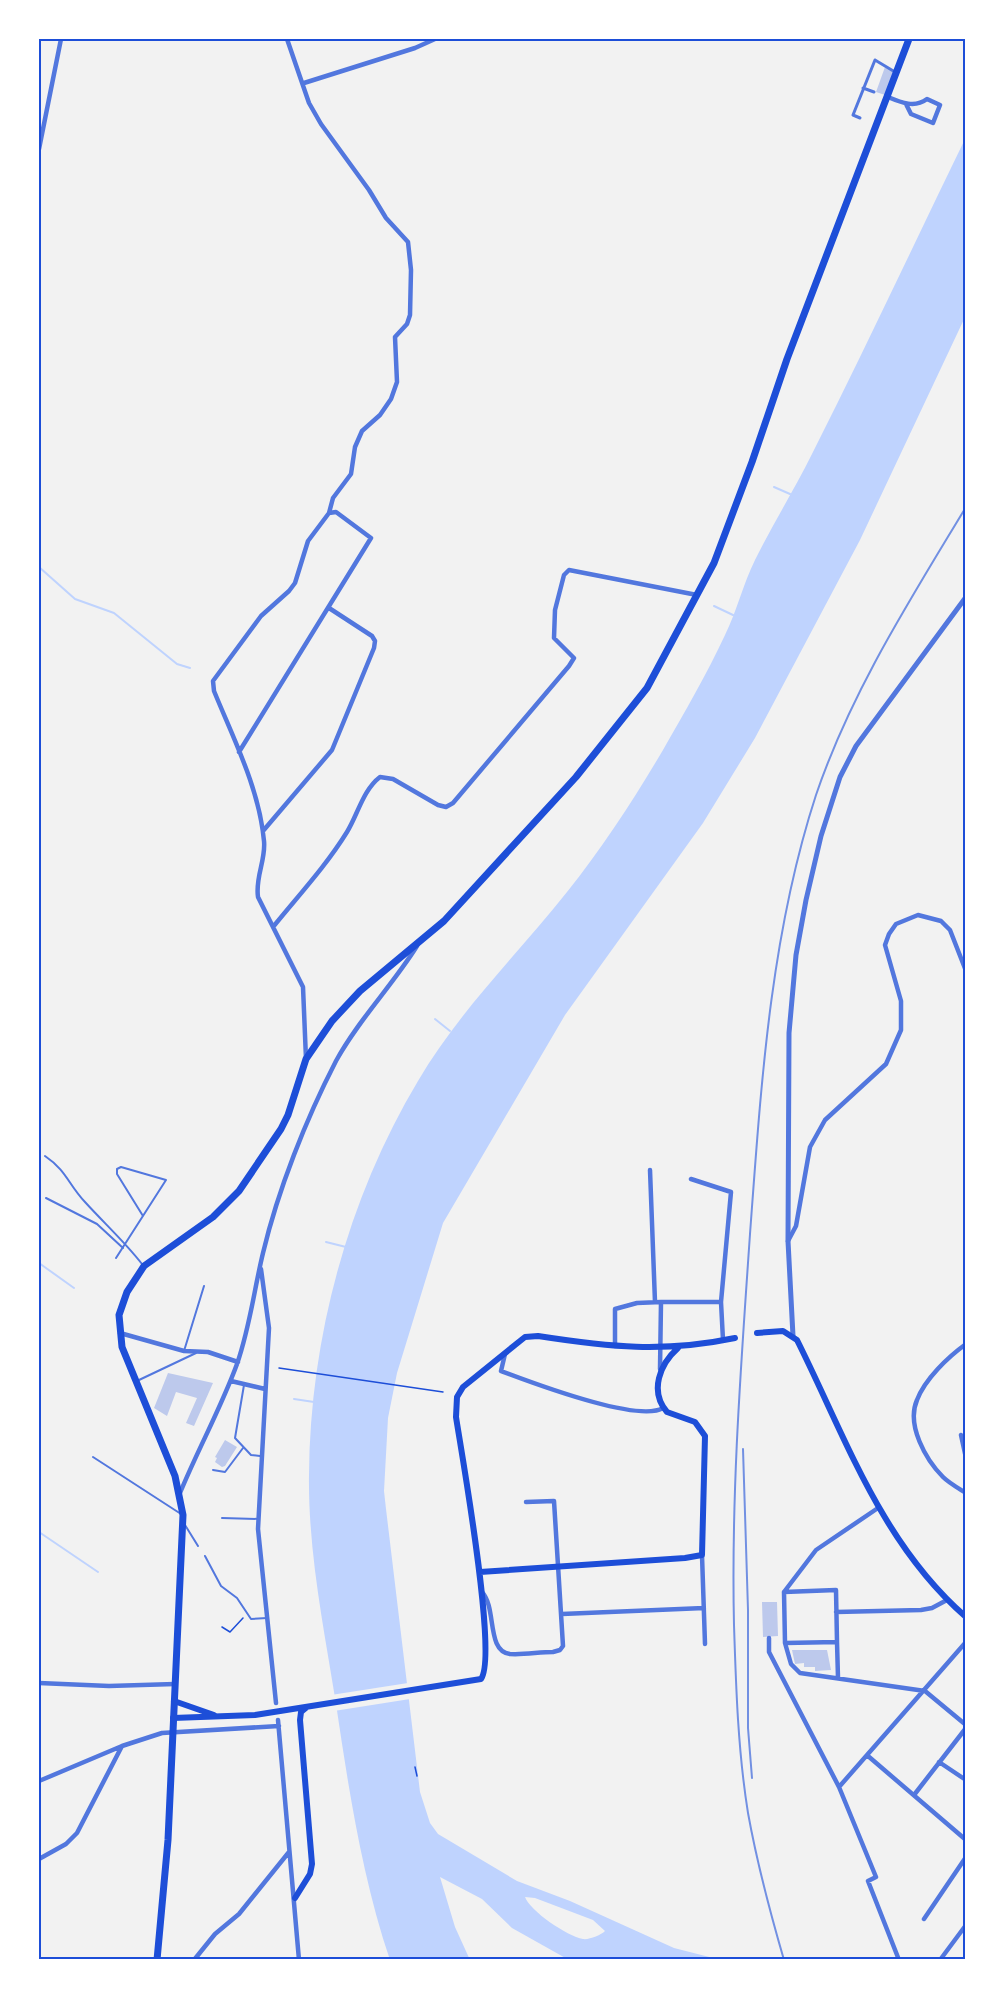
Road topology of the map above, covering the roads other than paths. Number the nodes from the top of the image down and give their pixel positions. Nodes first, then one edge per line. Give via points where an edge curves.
1 (61, 39) edge
2 (288, 39) edge
3 (435, 39) edge
4 (909, 39) edge
5 (897, 73) junction
6 (304, 83) junction
7 (863, 88) junction
8 (874, 92) dead end
9 (888, 97) junction
10 (906, 104) junction
11 (860, 118) dead end
12 (39, 149) edge
13 (329, 513) junction
14 (697, 595) junction
15 (966, 597) edge
16 (329, 608) junction
17 (239, 752) junction
18 (263, 831) junction
19 (273, 927) junction
20 (421, 941) junction
21 (966, 971) edge
22 (306, 1059) junction
23 (45, 1156) dead end
24 (650, 1170) dead end
25 (691, 1179) dead end
26 (46, 1198) dead end
27 (143, 1216) junction
28 (788, 1241) junction
29 (126, 1244) junction
30 (123, 1248) junction
31 (116, 1258) dead end
32 (260, 1264) junction
33 (144, 1266) junction
34 (204, 1286) dead end
35 (655, 1302) junction
36 (661, 1302) junction
37 (721, 1302) junction
38 (120, 1333) junction
39 (758, 1333) dead end
40 (793, 1336) junction
41 (735, 1338) dead end
42 (723, 1340) junction
43 (966, 1344) edge
44 (615, 1346) junction
45 (660, 1348) junction
46 (678, 1348) junction
47 (199, 1351) junction
48 (184, 1352) junction
49 (506, 1353) junction
50 (238, 1362) junction
51 (660, 1370) junction
52 (136, 1382) junction
53 (231, 1382) junction
54 (244, 1385) junction
55 (265, 1389) junction
56 (663, 1408) junction
57 (961, 1435) dead end
58 (243, 1448) junction
59 (260, 1456) junction
60 (93, 1457) dead end
61 (966, 1458) edge
62 (213, 1470) dead end
63 (180, 1493) junction
64 (966, 1493) edge
65 (526, 1502) dead end
66 (878, 1508) junction
67 (222, 1518) dead end
68 (183, 1519) junction
69 (259, 1519) junction
70 (198, 1546) dead end
71 (702, 1555) junction
72 (205, 1556) dead end
73 (559, 1566) junction
74 (480, 1572) junction
75 (482, 1592) junction
76 (784, 1592) junction
77 (946, 1600) junction
78 (704, 1608) junction
79 (836, 1612) junction
80 (562, 1614) junction
81 (966, 1617) edge
82 (267, 1618) junction
83 (769, 1638) dead end
84 (837, 1642) junction
85 (966, 1642) edge
86 (785, 1643) junction
87 (705, 1644) dead end
88 (838, 1678) junction
89 (39, 1683) edge
90 (175, 1684) junction
91 (925, 1691) junction
92 (174, 1701) junction
93 (276, 1703) dead end
94 (307, 1706) junction
95 (223, 1717) junction
96 (173, 1718) junction
97 (278, 1720) dead end
98 (279, 1726) junction
99 (966, 1727) edge
100 (172, 1732) junction
101 (122, 1746) junction
102 (868, 1756) junction
103 (939, 1762) junction
104 (966, 1780) edge
105 (39, 1781) edge
106 (839, 1787) junction
107 (914, 1795) junction
108 (966, 1840) edge
109 (289, 1852) junction
110 (966, 1857) edge
111 (39, 1859) edge
112 (295, 1898) junction
113 (924, 1919) dead end
114 (966, 1925) edge
115 (942, 1959) edge
116 (157, 1960) edge
117 (194, 1960) edge
118 (299, 1960) edge
119 (899, 1960) edge

1 - 12 street
2 - 6 street
3 - 6 street
4 - 5 main road
5 - 7 street via 875,60
5 - 9 main road
6 - 13 street via 309,103 321,124 386,218 408,242 411,270 410,315 394,342 395,388 380,415 362,431 351,474 333,498
7 - 8 street
7 - 11 street via 853,115
9 - 10 street
9 - 14 main road via 714,563
10 - 10 street via 911,114 933,123 940,105 927,99 919,105
13 - 16 street via 336,512 371,538
13 - 17 street via 308,541 289,591 261,616 213,681
14 - 19 street via 569,570 564,576 553,628 554,638 574,658 570,666 453,803 446,807 438,805 393,779 380,777 371,784 338,845
14 - 20 main road via 646,688 621,723 444,921
15 - 28 street via 856,746 840,777 821,836 796,955 789,1034
16 - 17 street
16 - 18 street via 372,636 374,648 332,750
17 - 18 street via 255,794
18 - 19 street via 264,855 257,886 263,912
19 - 22 street via 303,987
20 - 22 main road via 360,991 332,1021
20 - 32 street via 397,978 367,1012 336,1062 300,1143
21 - 28 street via 950,930 936,919 918,915 906,918 889,934 885,945 901,1001 901,1030 886,1064 825,1120 810,1147 796,1226
22 - 33 main road via 288,1115 239,1191 213,1217
23 - 29 lane via 64,1171 84,1201
24 - 35 street
25 - 37 street via 731,1192
26 - 30 lane via 97,1224
27 - 27 lane via 166,1180 121,1167 117,1174
27 - 29 lane
28 - 40 street
29 - 30 lane
29 - 33 lane
30 - 31 lane
32 - 50 street via 254,1305
32 - 55 street via 269,1328
33 - 38 main road via 122,1302
34 - 48 lane
35 - 36 street
35 - 44 street via 615,1309
36 - 37 street
36 - 45 street
37 - 42 street
38 - 48 street
38 - 52 main road
39 - 40 main road via 779,1330
40 - 66 main road
41 - 42 main road
42 - 46 main road
43 - 64 street via 922,1391 914,1411 915,1427 928,1458 943,1478
44 - 45 main road
44 - 49 main road via 525,1337
45 - 46 main road
45 - 51 street
46 - 51 main road
47 - 48 street
47 - 50 street
47 - 52 lane
49 - 56 street via 501,1371 555,1392 615,1407 656,1412
49 - 74 main road via 463,1387 456,1404
50 - 53 street
51 - 56 main road via 658,1396
52 - 63 main road
53 - 54 street
53 - 63 street
54 - 55 street
54 - 58 lane via 235,1438
55 - 59 street
56 - 71 main road via 701,1428 706,1443
57 - 61 street
58 - 59 lane
58 - 62 lane via 225,1472
59 - 69 street
60 - 68 lane
63 - 68 main road
65 - 73 street via 554,1501
66 - 76 street via 816,1550
66 - 77 main road via 908,1556
67 - 69 lane
68 - 70 lane
68 - 90 main road
69 - 82 street
71 - 73 main road
71 - 78 street
72 - 82 lane via 221,1586 237,1598 251,1619
73 - 74 main road
73 - 80 street
74 - 75 main road
75 - 80 street via 489,1600 498,1648 507,1654 560,1650
75 - 94 main road via 487,1666 482,1679
76 - 79 street via 836,1590
76 - 86 street
77 - 79 street via 921,1610
77 - 81 main road
78 - 80 street
78 - 87 street
79 - 84 street
82 - 93 street
83 - 106 street via 769,1652
84 - 86 street
84 - 88 street
85 - 91 street
86 - 88 street via 794,1669
88 - 91 street
89 - 90 street
90 - 92 main road
91 - 99 street
91 - 102 street
92 - 95 main road
92 - 96 main road
94 - 95 main road
94 - 112 main road via 300,1720 312,1864
95 - 96 main road
96 - 100 main road
97 - 98 street
98 - 100 street
98 - 109 street
99 - 103 street
100 - 101 street
100 - 116 main road via 168,1840
101 - 105 street
101 - 111 street via 77,1833
102 - 106 street
102 - 107 street
103 - 104 street
103 - 107 street
106 - 119 street via 876,1877 868,1881
107 - 108 street
109 - 112 street
109 - 117 street via 239,1914 215,1934
110 - 113 street
112 - 118 street
114 - 115 street

